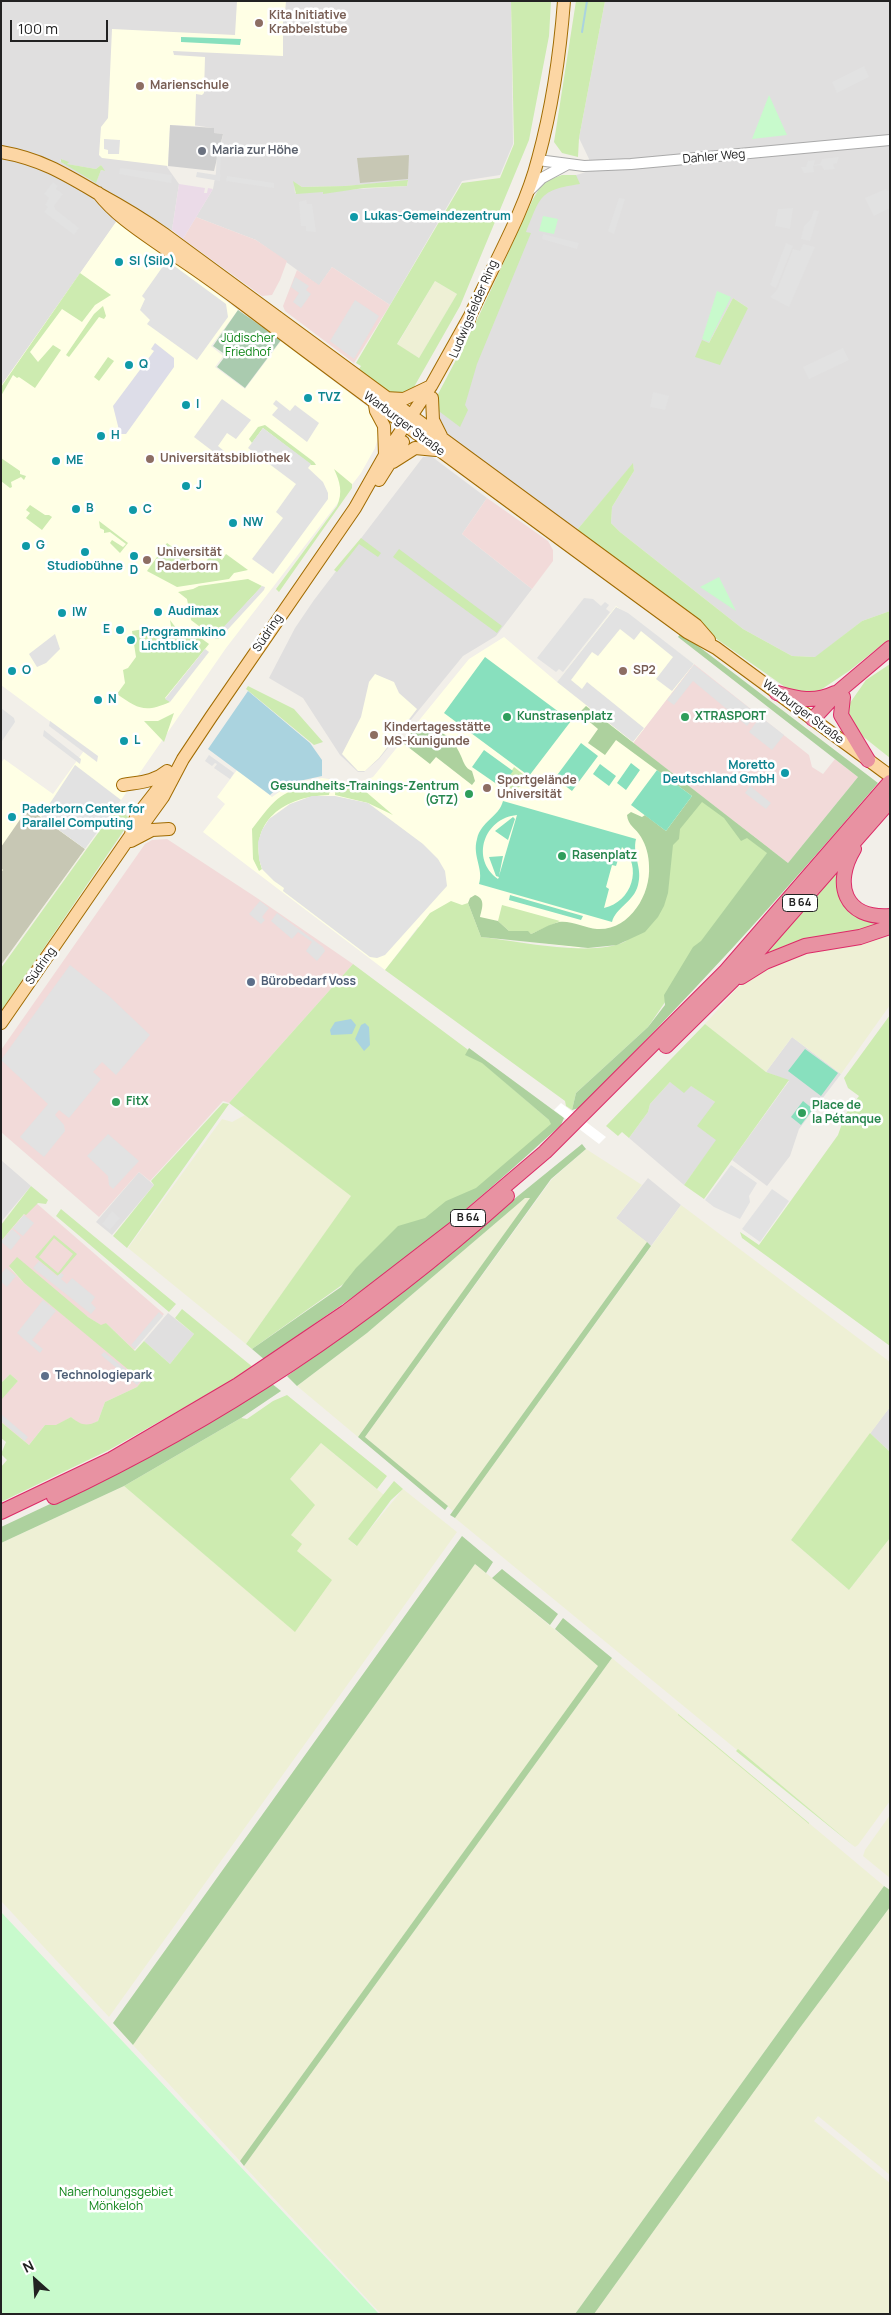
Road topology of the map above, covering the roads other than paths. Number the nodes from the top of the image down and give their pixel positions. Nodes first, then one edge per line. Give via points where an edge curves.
1 (564, 1) edge
2 (890, 140) edge
3 (1, 152) edge
4 (538, 160) junction
5 (568, 164) junction
6 (525, 195) junction
7 (432, 392) junction
8 (380, 400) junction
9 (411, 423) junction
10 (440, 445) junction
11 (388, 459) junction
12 (890, 648) edge
13 (890, 657) edge
14 (777, 693) junction
15 (841, 695) junction
16 (816, 722) junction
17 (183, 759) junction
18 (872, 763) junction
19 (890, 776) edge
20 (890, 782) edge
21 (123, 785) dead end
22 (890, 801) edge
23 (868, 827) junction
24 (169, 829) dead end
25 (123, 846) junction
26 (890, 916) edge
27 (890, 927) edge
28 (733, 980) junction
29 (1, 1023) edge
30 (1, 1512) edge
31 (1, 1522) edge

1 - 4 main road, Ludwigsfelder Ring via 560,45
2 - 5 street, Dahler Weg via 654,163
3 - 8 main road, Warburger Straße via 49,165 122,206 164,234
4 - 5 street, Dahler Weg
4 - 6 main road, Ludwigsfelder Ring
5 - 6 street, Ludwigsfelder Ring via 542,178
6 - 7 main road, Ludwigsfelder Ring
7 - 8 main road via 404,399
7 - 9 main road
7 - 10 main road via 433,420
8 - 9 main road, Warburger Straße
8 - 11 main road via 376,411 384,426
9 - 10 main road, Warburger Straße
9 - 11 main road, Südring
10 - 11 main road via 415,448
10 - 14 main road, Warburger Straße via 687,632 716,648
11 - 17 main road, Südring
12 - 15 highway
13 - 15 highway via 865,672
14 - 15 highway via 804,700
14 - 16 main road, Warburger Straße
15 - 16 highway
15 - 18 highway via 841,715
16 - 18 main road, Warburger Straße
17 - 21 main road via 160,777
17 - 25 main road, Südring via 136,817
18 - 19 main road, Warburger Straße
20 - 30 highway, B 64 via 718,980 545,1152 464,1221 346,1312 238,1385 112,1459
22 - 23 highway, B 64
23 - 26 highway via 850,856 843,879 844,889 858,910 869,915
23 - 28 highway, B 64
24 - 25 main road via 152,830
25 - 29 main road, Südring
27 - 28 highway via 860,938 805,946
28 - 31 highway, B 64 via 573,1137 467,1232 351,1321 240,1396 126,1462

